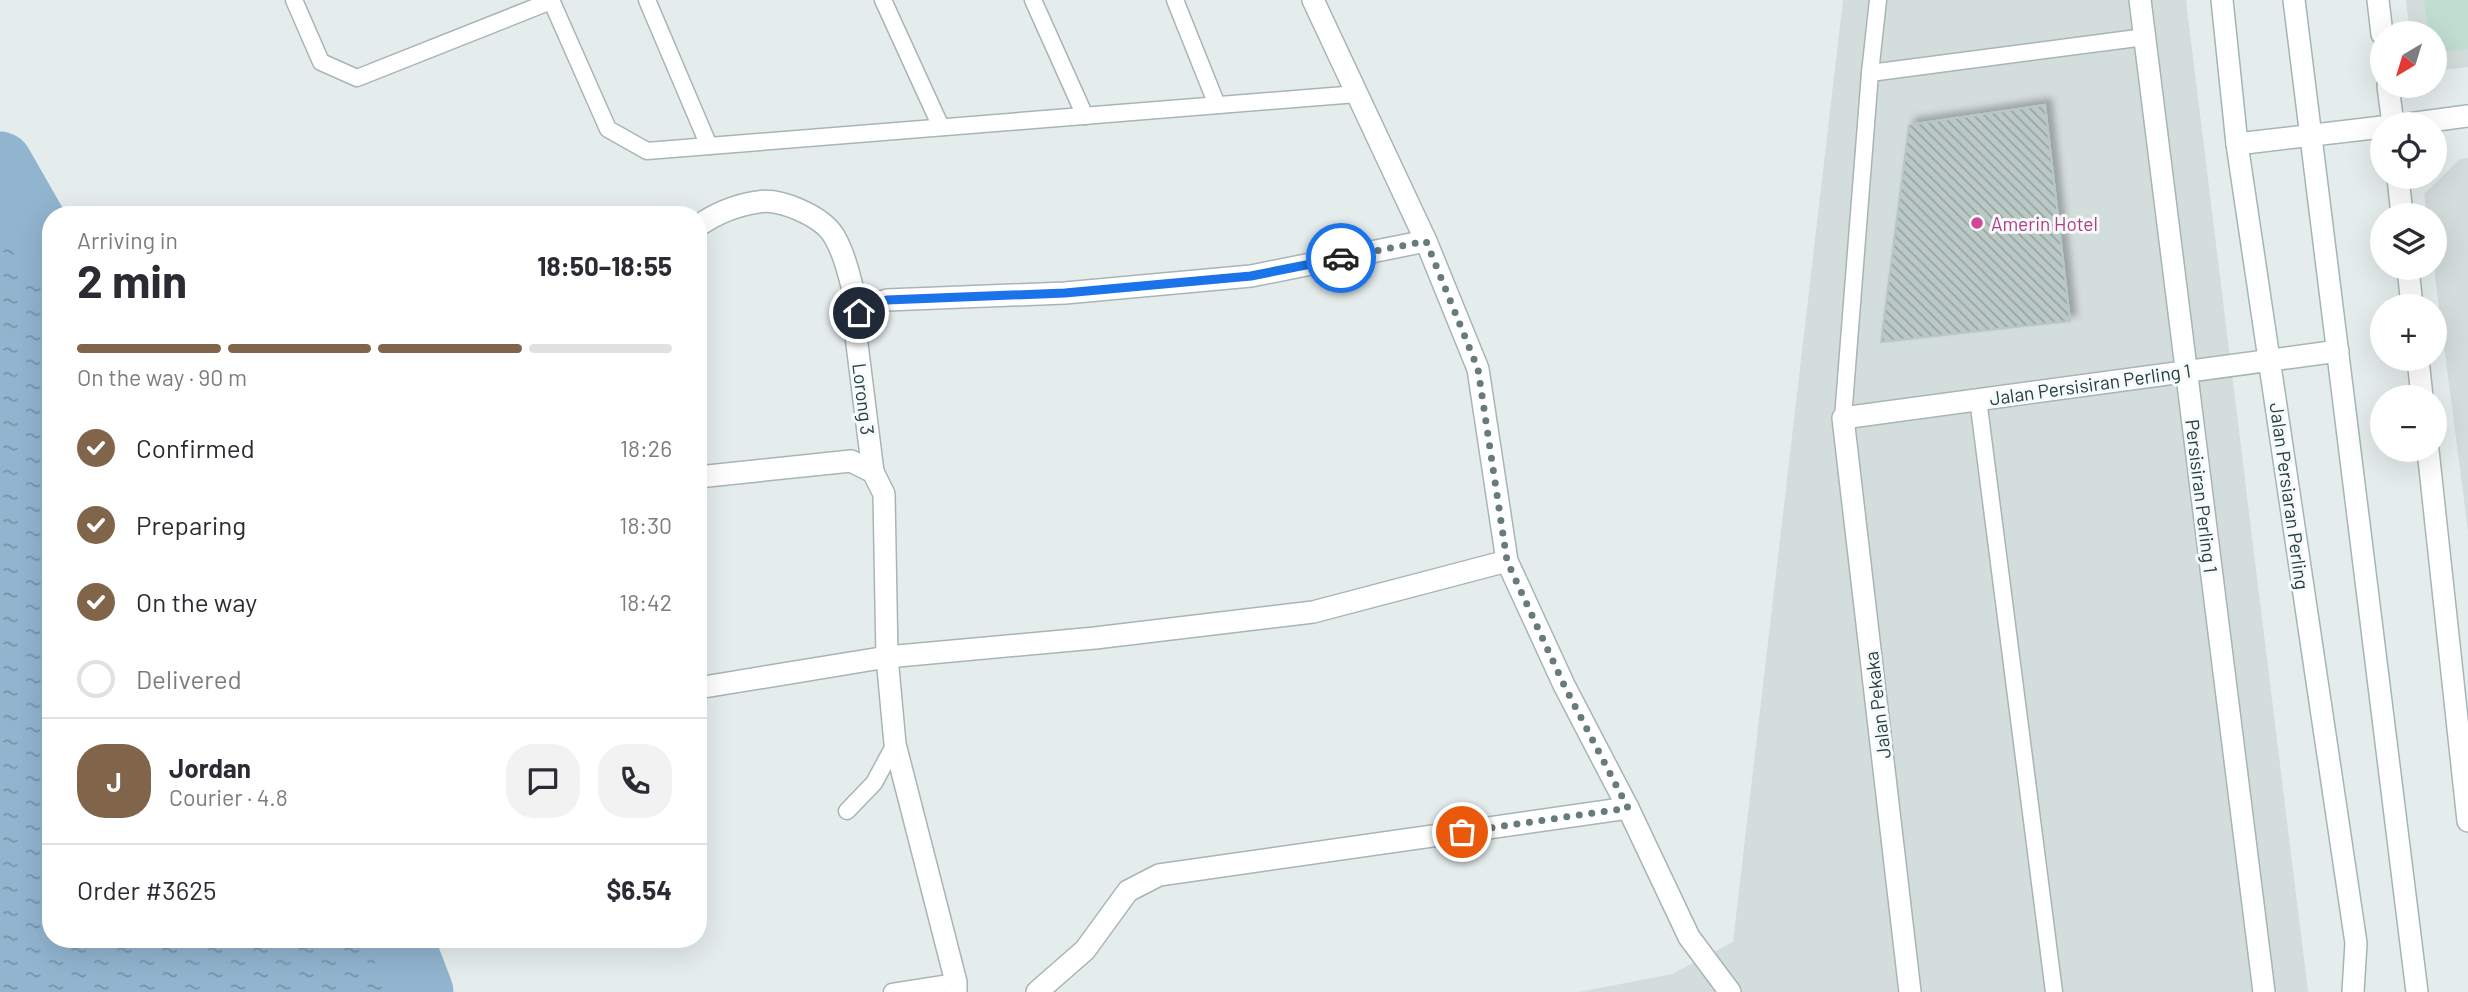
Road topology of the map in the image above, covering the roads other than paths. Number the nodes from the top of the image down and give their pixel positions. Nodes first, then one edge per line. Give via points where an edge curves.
1 (295, 0) edge
2 (551, 0) edge
3 (647, 0) edge
4 (883, 0) edge
5 (1034, 0) edge
6 (1175, 0) edge
7 (1313, 0) edge
8 (1878, 0) edge
9 (2140, 0) edge
10 (2221, 0) edge
11 (2294, 0) edge
12 (2378, 0) edge
13 (2380, 21) edge
14 (2145, 37) junction
15 (1870, 73) junction
16 (1357, 94) junction
17 (1217, 105) junction
18 (1085, 116) junction
19 (2468, 116) edge
20 (2447, 119) edge
21 (941, 127) junction
22 (2370, 128) edge
23 (2312, 134) junction
24 (2237, 144) junction
25 (709, 146) junction
26 (707, 219) edge
27 (1426, 241) junction
28 (859, 313) junction
29 (2338, 351) junction
30 (2270, 360) junction
31 (2186, 372) junction
32 (1978, 399) junction
33 (1843, 418) junction
34 (2429, 462) edge
35 (873, 472) junction
36 (707, 476) edge
37 (1507, 561) junction
38 (887, 657) junction
39 (707, 687) edge
40 (895, 744) junction
41 (1628, 808) junction
42 (847, 811) dead end
43 (2468, 821) edge
44 (956, 987) edge
45 (892, 992) edge
46 (1037, 992) edge
47 (1730, 992) edge
48 (1910, 992) edge
49 (2054, 992) edge
50 (2264, 992) edge
51 (2353, 992) edge
52 (2417, 992) edge

1 - 2 lane via 321,62 357,78
2 - 25 lane via 608,128 648,151
3 - 25 lane
4 - 21 lane
5 - 18 lane
6 - 17 lane
7 - 16 street
8 - 15 lane
9 - 14 street, Persisiran Perling 1
10 - 24 street, Jalan Persiaran Perling
11 - 23 street
12 - 13 street
14 - 15 lane
14 - 31 street, Persisiran Perling 1
15 - 33 lane
16 - 17 lane
16 - 27 street
17 - 18 lane
18 - 21 lane
19 - 20 street
21 - 25 lane
22 - 23 street
23 - 24 street
23 - 29 street
24 - 30 street, Jalan Persiaran Perling
26 - 28 street, Lorong 3 via 760,201 811,215 833,233
27 - 28 street via 1251,276 1065,293 887,300
27 - 37 street via 1478,369
28 - 35 street, Lorong 3 via 855,328
29 - 30 street, Jalan Persisiran Perling 1
29 - 52 street
30 - 31 street, Jalan Persisiran Perling 1
30 - 51 street, Jalan Persiaran Perling via 2356,943
31 - 32 street, Jalan Persisiran Perling 1
31 - 50 street, Persisiran Perling 1
32 - 33 street, Jalan Persisiran Perling 1
32 - 49 lane
33 - 48 street, Jalan Pekaka
34 - 43 street
35 - 36 street via 850,461
35 - 38 street, Lorong 3 via 884,494
37 - 38 street via 1313,612
37 - 41 street
38 - 39 street
38 - 40 street, Lorong 3
40 - 42 lane via 874,783
40 - 44 street, Lorong 3
41 - 46 street via 1158,875 1128,891 1085,950
41 - 47 street via 1689,937
44 - 45 lane

